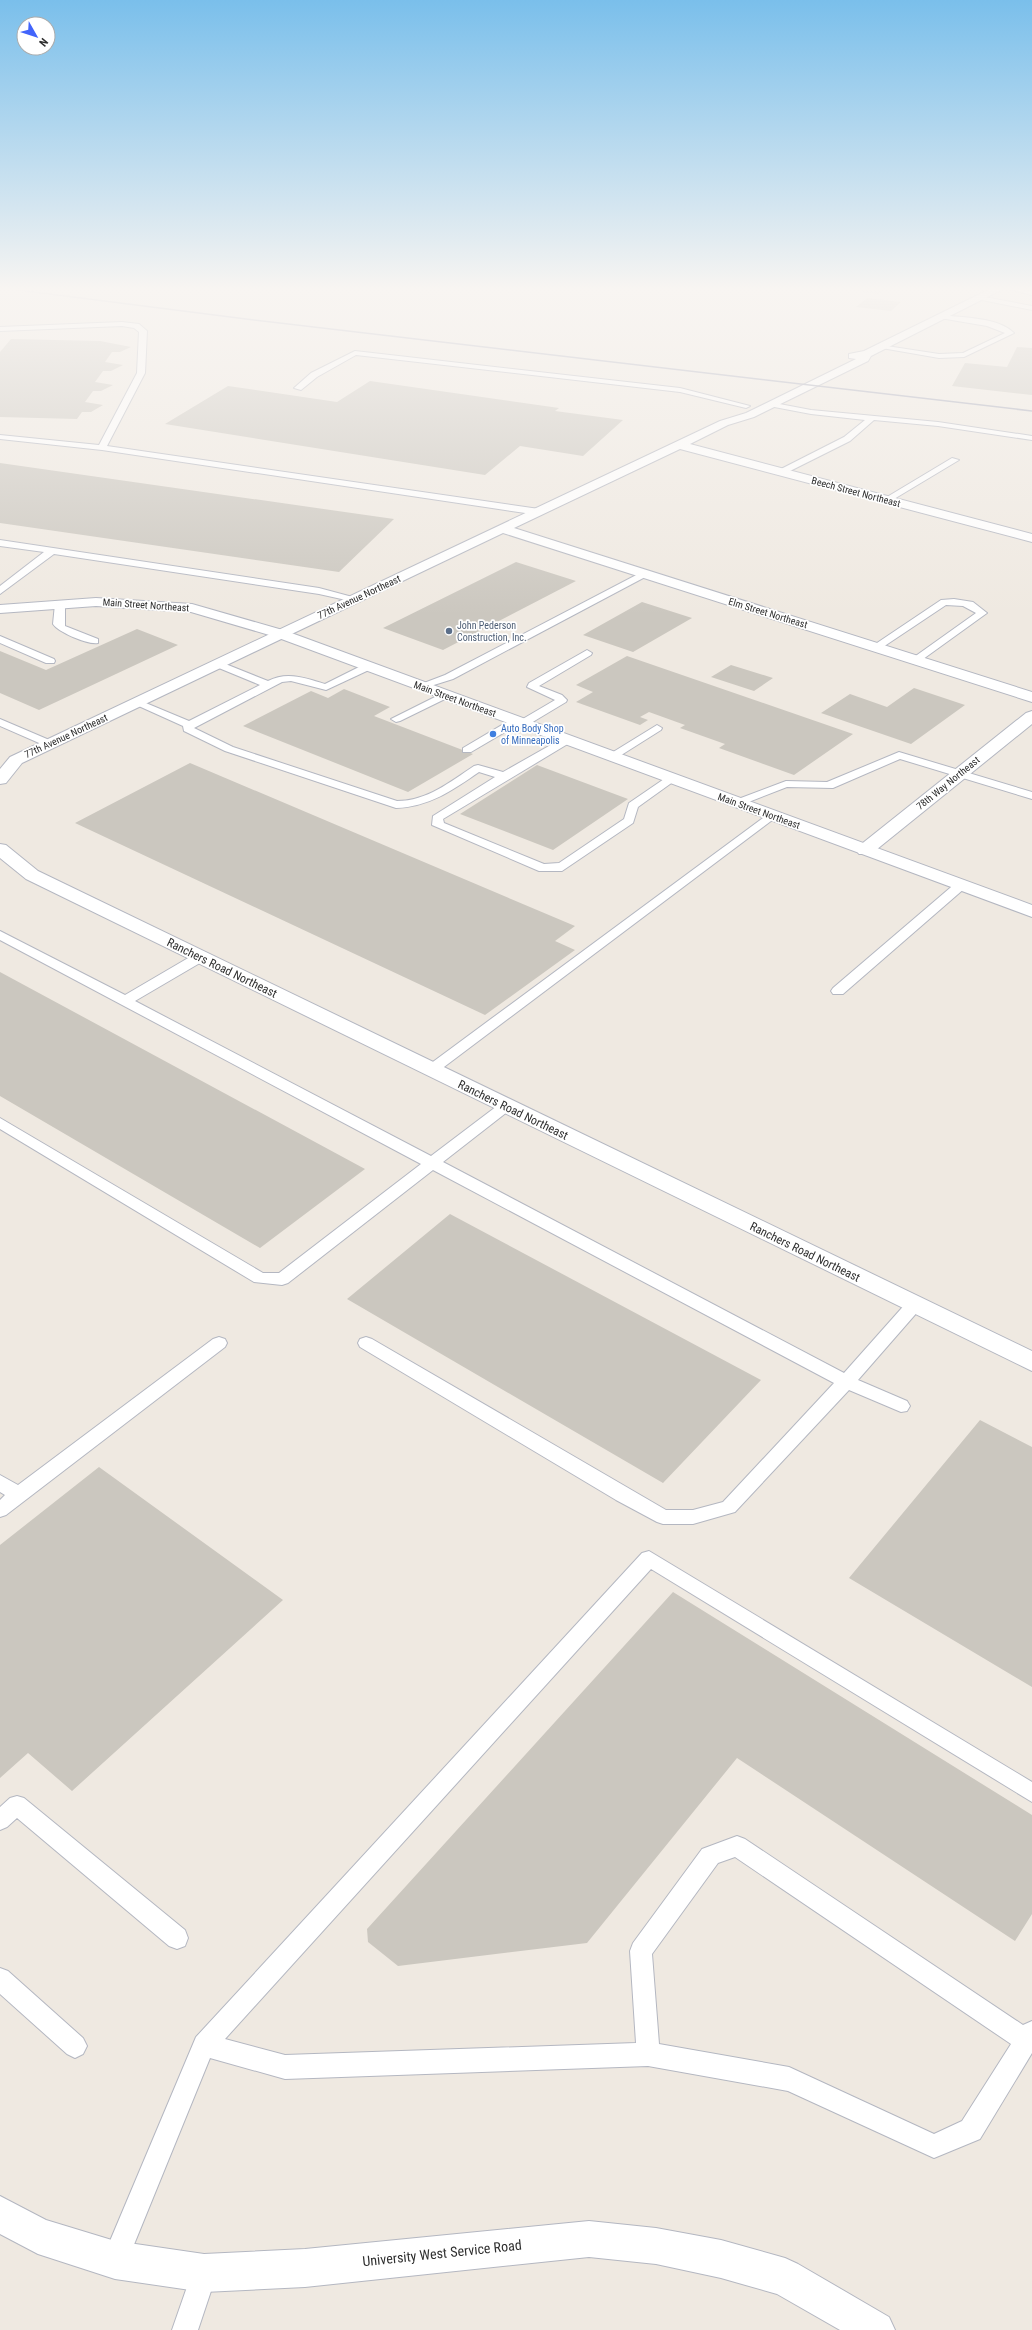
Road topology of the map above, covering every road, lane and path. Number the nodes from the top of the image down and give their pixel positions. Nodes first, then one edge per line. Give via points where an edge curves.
1 (127, 398) edge
2 (712, 398) edge
3 (764, 398) edge
4 (785, 398) edge
5 (772, 404) junction
6 (746, 406) junction
7 (872, 418) junction
8 (724, 423) junction
9 (0, 437) edge
10 (1032, 438) edge
11 (680, 445) junction
12 (102, 448) junction
13 (955, 460) dead end
14 (782, 472) junction
15 (886, 500) junction
16 (539, 512) junction
17 (504, 529) junction
18 (1032, 538) edge
19 (0, 543) edge
20 (52, 551) junction
21 (644, 574) junction
22 (0, 591) edge
23 (355, 599) junction
24 (60, 604) junction
25 (0, 609) edge
26 (281, 634) junction
27 (0, 639) edge
28 (94, 641) dead end
29 (876, 647) junction
30 (587, 653) dead end
31 (915, 660) junction
32 (50, 661) dead end
33 (218, 664) junction
34 (367, 667) junction
35 (268, 685) junction
36 (421, 686) junction
37 (444, 695) junction
38 (1032, 696) edge
39 (137, 703) junction
40 (1032, 716) edge
41 (396, 720) dead end
42 (0, 722) edge
43 (519, 722) junction
44 (189, 726) junction
45 (657, 728) dead end
46 (567, 740) junction
47 (50, 744) junction
48 (467, 750) dead end
49 (612, 757) junction
50 (962, 773) junction
51 (504, 776) junction
52 (671, 778) junction
53 (0, 779) edge
54 (1032, 796) edge
55 (738, 803) junction
56 (772, 816) junction
57 (0, 849) edge
58 (865, 850) junction
59 (961, 885) junction
60 (1032, 911) edge
61 (0, 935) edge
62 (200, 957) junction
63 (838, 991) dead end
64 (125, 1001) junction
65 (431, 1070) junction
66 (506, 1106) junction
67 (0, 1123) edge
68 (433, 1164) junction
69 (914, 1305) junction
70 (219, 1343) dead end
71 (366, 1343) dead end
72 (1032, 1362) edge
73 (846, 1382) junction
74 (901, 1406) dead end
75 (0, 1482) edge
76 (18, 1495) junction
77 (0, 1510) edge
78 (1032, 1793) edge
79 (0, 1820) edge
80 (176, 1938) dead end
81 (0, 1979) edge
82 (1029, 2036) edge
83 (204, 2045) junction
84 (75, 2046) dead end
85 (648, 2054) junction
86 (0, 2214) edge
87 (115, 2260) junction
88 (204, 2273) junction
89 (185, 2330) edge
90 (876, 2330) edge

1 - 12 lane
2 - 6 lane
3 - 6 street, 77th Avenue Northeast
4 - 5 street, 77th Avenue Northeast
5 - 7 lane via 811,412
5 - 8 street, 77th Avenue Northeast via 750,415
6 - 8 street, 77th Avenue Northeast via 728,414
7 - 10 lane via 938,424
7 - 14 lane via 847,439
8 - 11 street, 77th Avenue Northeast
9 - 12 lane
11 - 14 street, Beech Street Northeast
11 - 16 street, 77th Avenue Northeast
12 - 16 lane
13 - 15 lane
14 - 15 street, Beech Street Northeast
15 - 18 street, Beech Street Northeast
16 - 17 street, 77th Avenue Northeast
17 - 21 street, Elm Street Northeast
17 - 23 street, 77th Avenue Northeast
19 - 20 lane
20 - 22 lane
20 - 23 lane via 319,591
21 - 29 street, Elm Street Northeast
21 - 36 lane via 449,677
23 - 26 street, 77th Avenue Northeast
24 - 25 street, Main Street Northeast
24 - 26 street, Main Street Northeast via 96,602 192,608
24 - 28 lane via 58,624 61,628
26 - 33 street, 77th Avenue Northeast
26 - 34 street, Main Street Northeast
27 - 32 lane
29 - 31 street, Elm Street Northeast
29 - 31 lane via 944,602 957,601 978,607 982,613
30 - 43 lane via 533,685 532,688 562,700
31 - 38 street, Elm Street Northeast
33 - 35 lane
33 - 39 street, 77th Avenue Northeast
34 - 35 lane via 326,688 291,678 280,679
34 - 36 street, Main Street Northeast
35 - 44 lane
36 - 37 street, Main Street Northeast
37 - 41 lane
37 - 43 street, Main Street Northeast
39 - 44 lane
39 - 47 street, 77th Avenue Northeast
40 - 50 street, 78th Way Northeast
42 - 47 lane
43 - 46 street, Main Street Northeast
43 - 48 lane
44 - 51 lane via 188,729 229,749 396,805 410,806 437,794 478,768
45 - 49 lane
46 - 49 street, Main Street Northeast
46 - 51 lane
47 - 53 street, 77th Avenue Northeast via 16,760
49 - 52 street, Main Street Northeast
50 - 54 lane
50 - 55 lane via 899,755 829,786 786,784
50 - 58 street, 78th Way Northeast
51 - 52 lane via 436,818 438,825 542,868 562,867 629,821 633,804
52 - 55 street, Main Street Northeast
55 - 56 street, Main Street Northeast
56 - 58 street, Main Street Northeast
56 - 65 lane
57 - 62 street, Ranchers Road Northeast via 32,875
58 - 59 street, Main Street Northeast
59 - 60 street, Main Street Northeast
59 - 63 lane
61 - 64 lane
62 - 64 lane
62 - 65 street, Ranchers Road Northeast
64 - 68 lane
65 - 66 street, Ranchers Road Northeast
66 - 68 lane
66 - 69 street, Ranchers Road Northeast
67 - 68 lane via 260,1278 282,1279
68 - 73 lane
69 - 72 street, Ranchers Road Northeast
69 - 73 lane
70 - 76 lane
71 - 73 lane via 663,1517 693,1517 729,1507
73 - 74 lane
75 - 76 lane
76 - 77 lane
78 - 83 lane via 649,1558
79 - 80 lane via 17,1805
81 - 84 lane
82 - 85 lane via 971,2130 934,2146 789,2080
82 - 85 lane via 737,1846 710,1856 641,1952
83 - 85 lane via 285,2067
83 - 87 lane
86 - 87 street, University West Service Road via 38,2236
87 - 88 street, University West Service Road
88 - 89 lane
88 - 90 street, University West Service Road via 305,2268 589,2239 656,2246 721,2259 785,2277

